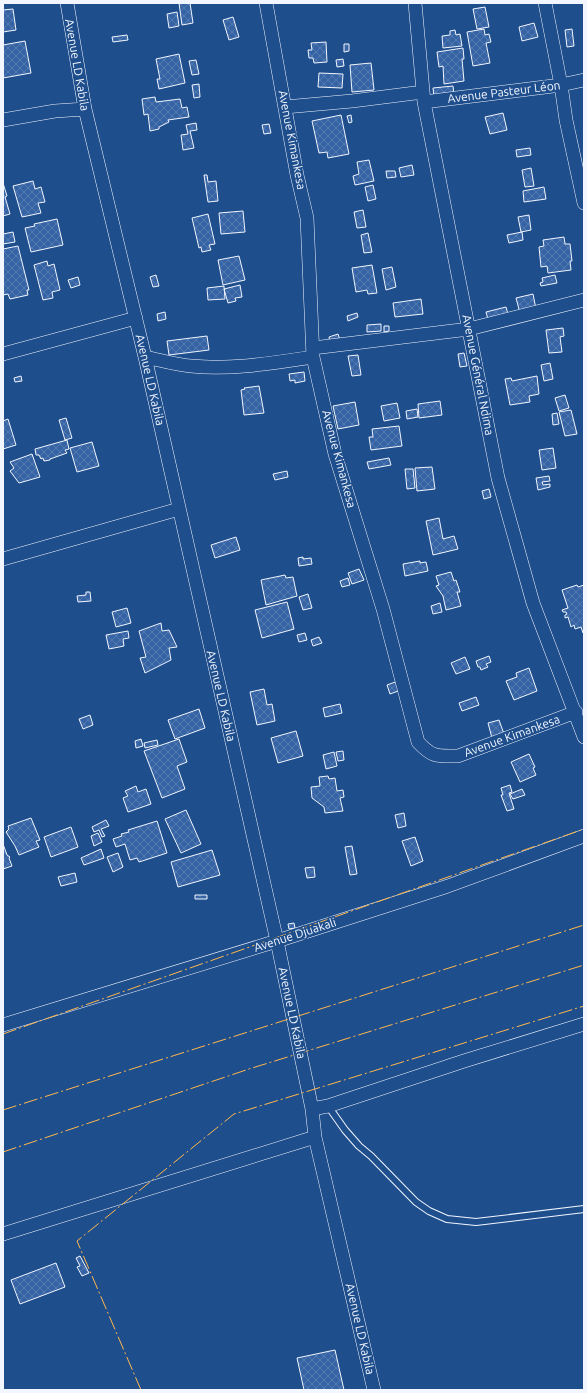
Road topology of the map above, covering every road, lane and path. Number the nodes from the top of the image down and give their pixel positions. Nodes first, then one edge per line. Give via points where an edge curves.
1 (67, 3) edge
2 (266, 3) edge
3 (415, 3) edge
4 (545, 3) edge
5 (584, 80) edge
6 (561, 85) junction
7 (424, 97) junction
8 (285, 107) junction
9 (85, 109) junction
10 (3, 120) edge
11 (584, 203) edge
12 (584, 300) edge
13 (136, 318) junction
14 (469, 329) junction
15 (313, 353) junction
16 (3, 354) edge
17 (145, 357) junction
18 (179, 509) junction
19 (3, 559) edge
20 (576, 712) junction
21 (584, 737) edge
22 (584, 836) edge
23 (277, 940) junction
24 (584, 1024) edge
25 (3, 1025) edge
26 (328, 1106) junction
27 (312, 1109) junction
28 (315, 1137) junction
29 (584, 1209) edge
30 (3, 1234) edge
31 (374, 1390) edge

1 - 9 street, Avenue LD Kabila
2 - 8 street, Avenue Kimankesa
3 - 7 street, Avenue Général Ndima
4 - 6 street
5 - 6 street, Avenue Pasteur Léon
6 - 7 street, Avenue Pasteur Léon
6 - 11 street
7 - 8 street, Avenue Pasteur Léon
7 - 14 street, Avenue Général Ndima
8 - 15 street, Avenue Kimankesa via 307,218
9 - 10 street via 55,111
9 - 13 street, Avenue LD Kabila
12 - 14 street
13 - 16 street
13 - 17 street, Avenue LD Kabila
14 - 15 street
14 - 20 street, Avenue Général Ndima via 498,478 533,603
15 - 17 street via 265,364 234,367 189,366
15 - 20 street, Avenue Kimankesa via 335,454 385,616 418,742 427,751 438,756 458,756
17 - 18 street, Avenue LD Kabila
18 - 19 street
18 - 23 street, Avenue LD Kabila
20 - 21 street, Avenue Général Ndima
22 - 23 street, Avenue Djuakali via 448,886
23 - 25 street, Avenue Djuakali
23 - 27 street, Avenue LD Kabila
24 - 26 street
26 - 27 street
26 - 29 lane via 359,1146 416,1202 447,1219 476,1222
27 - 28 street, Avenue LD Kabila
28 - 30 street
28 - 31 street, Avenue LD Kabila

